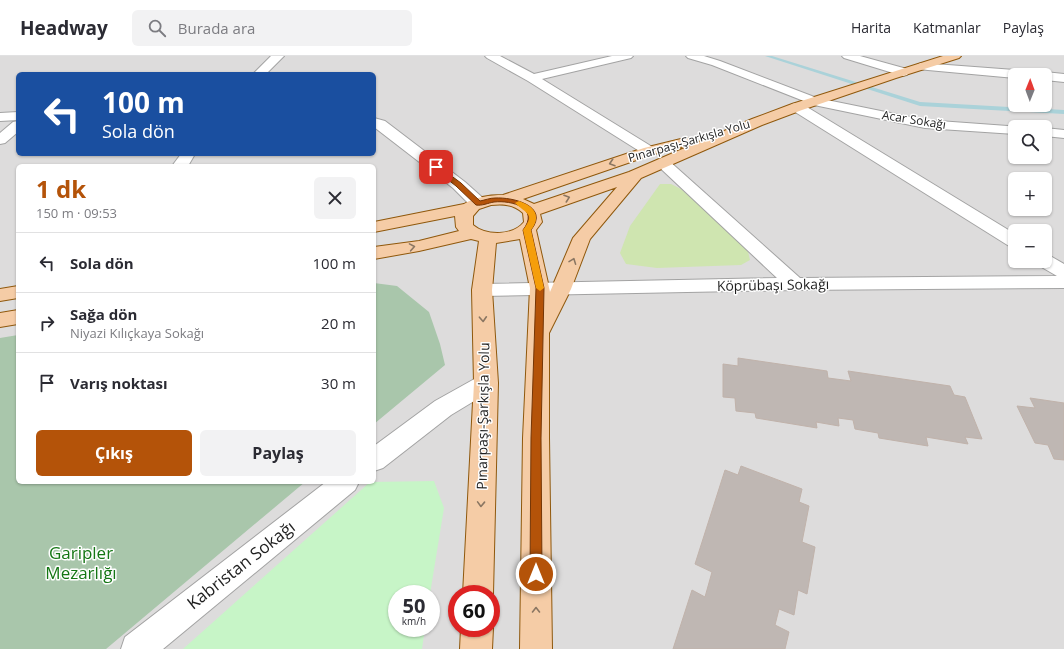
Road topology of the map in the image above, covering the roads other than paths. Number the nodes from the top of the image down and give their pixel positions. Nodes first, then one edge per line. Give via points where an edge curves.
1 (278, 56) edge
2 (491, 56) edge
3 (626, 56) edge
4 (692, 56) edge
5 (848, 56) edge
6 (955, 56) edge
7 (921, 66) junction
8 (261, 72) edge
9 (898, 73) junction
10 (1008, 73) edge
11 (1052, 77) edge
12 (532, 78) junction
13 (1064, 78) edge
14 (819, 99) junction
15 (797, 107) junction
16 (0, 116) edge
17 (16, 116) edge
18 (757, 122) junction
19 (376, 123) edge
20 (16, 127) edge
21 (1008, 130) edge
22 (1052, 133) edge
23 (1064, 134) edge
24 (0, 140) edge
25 (649, 151) junction
26 (663, 163) junction
27 (635, 175) junction
28 (504, 200) junction
29 (474, 206) junction
30 (529, 220) junction
31 (376, 227) edge
32 (480, 236) junction
33 (1008, 238) edge
34 (376, 253) edge
35 (1052, 265) edge
36 (1064, 272) edge
37 (1064, 282) edge
38 (796, 284) junction
39 (551, 289) junction
40 (482, 290) junction
41 (16, 292) edge
42 (0, 295) edge
43 (16, 317) edge
44 (0, 320) edge
45 (486, 383) junction
46 (376, 458) edge
47 (343, 484) edge
48 (478, 585) edge
49 (477, 637) edge
50 (137, 649) edge
51 (476, 649) edge
52 (536, 649) edge

1 - 8 street
2 - 12 street
3 - 12 street
4 - 14 street, Acar Sokağı
5 - 9 street
6 - 7 main road
7 - 9 main road
7 - 10 street
9 - 14 main road
11 - 13 street
12 - 25 street
14 - 15 main road
14 - 21 street, Acar Sokağı via 925,124
15 - 18 main road
15 - 33 street
16 - 17 street
18 - 25 main road, Pınarpaşı-Şarkışla Yolu
18 - 26 main road, Pınarpaşı-Şarkışla Yolu
19 - 29 street via 452,180
20 - 24 street
22 - 23 street
25 -> 28 main road, Pınarpaşı-Şarkışla Yolu
26 - 27 main road, Pınarpaşı-Şarkışla Yolu
26 - 38 street
30 -> 27 main road, Pınarpaşı-Şarkışla Yolu
39 -> 27 main road via 582,238
28 - 29 main road
28 - 30 main road via 524,205
29 - 31 main road
29 - 32 main road via 465,214 464,221 466,228
30 - 32 main road, Pınarpaşı-Şarkışla Yolu via 509,238
30 - 39 main road
34 -> 32 main road, Pınarpaşı-Şarkışla Yolu
32 - 40 main road, Pınarpaşı-Şarkışla Yolu
35 - 36 street
37 - 38 street, Köprübaşı Sokağı
38 - 39 street, Köprübaşı Sokağı
39 - 40 street, Köprübaşı Sokağı
52 -> 39 main road via 536,438 539,334
40 -> 45 main road, Pınarpaşı-Şarkışla Yolu
41 - 42 main road
43 - 44 main road
45 - 46 street via 443,408
45 -> 48 main road, Pınarpaşı-Şarkışla Yolu
47 - 50 street, Kabristan Sokağı
49 - 51 main road

